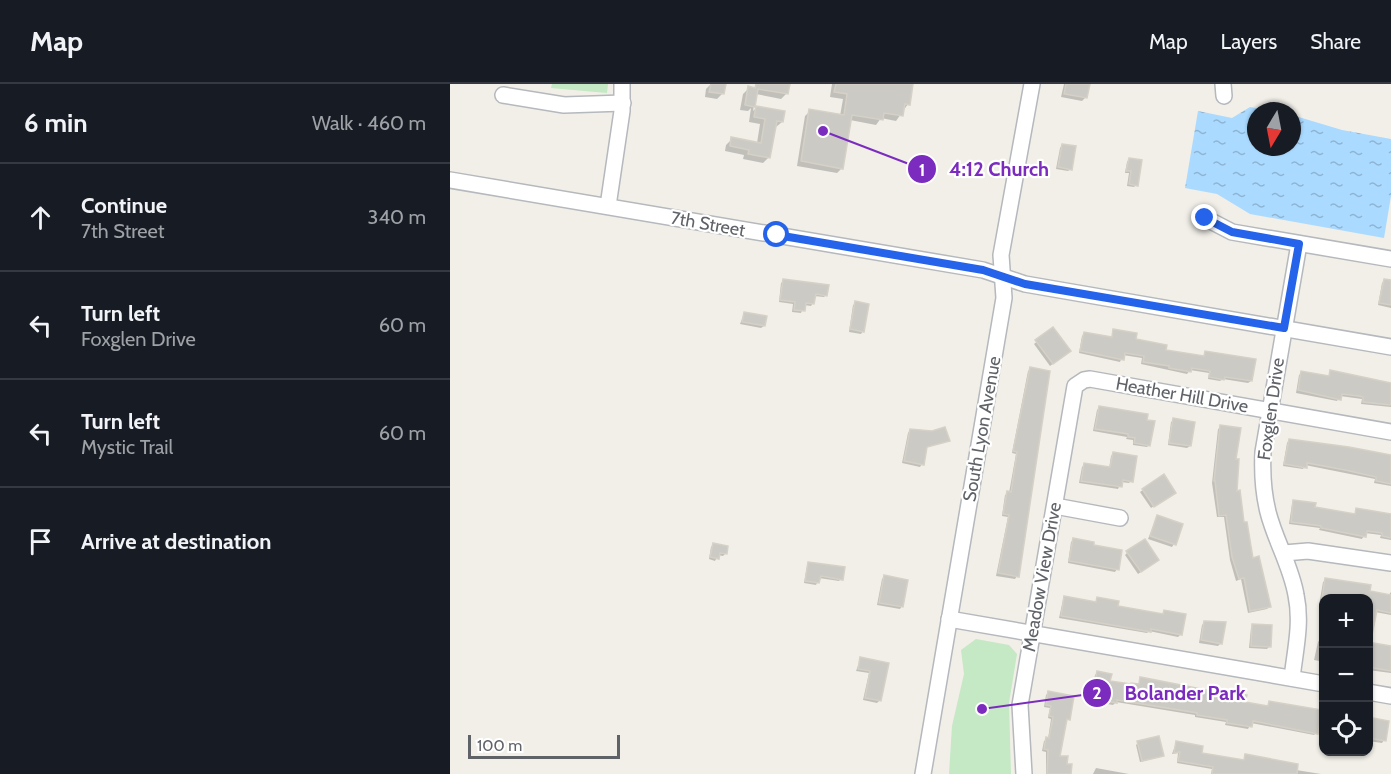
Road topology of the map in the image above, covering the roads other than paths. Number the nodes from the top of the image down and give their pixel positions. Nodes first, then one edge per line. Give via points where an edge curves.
1 (622, 84) edge
2 (1032, 84) edge
3 (503, 95) dead end
4 (623, 104) junction
5 (450, 180) edge
6 (608, 206) junction
7 (1205, 218) dead end
8 (1299, 244) junction
9 (1391, 259) edge
10 (1003, 277) junction
11 (1284, 328) junction
12 (1391, 347) edge
13 (1079, 382) joint
14 (1270, 411) junction
15 (1391, 432) edge
16 (1055, 506) junction
17 (1120, 518) dead end
18 (1284, 553) junction
19 (1391, 563) edge
20 (949, 619) junction
21 (1032, 633) junction
22 (1292, 678) junction
23 (1319, 683) edge
24 (1373, 693) edge
25 (1391, 696) edge
26 (923, 774) edge
27 (1023, 774) edge

1 - 4 street
2 - 10 street, South Lyon Avenue via 1001,255
3 - 4 street via 564,105
4 - 6 street
5 - 6 street, 7th Street
6 - 10 street, 7th Street via 983,270
7 - 8 street via 1232,232
8 - 9 street
8 - 11 street, Foxglen Drive
10 - 11 street, 7th Street
10 - 20 street, South Lyon Avenue via 1004,298
11 - 12 street, 7th Street
11 - 14 street, Foxglen Drive
13 - 14 street, Heather Hill Drive via 1090,379
13 - 16 street, Meadow View Drive via 1073,390
14 - 15 street, Heather Hill Drive
14 - 18 street, Foxglen Drive via 1263,452 1264,491
16 - 17 street
16 - 21 street, Meadow View Drive
18 - 19 street via 1308,551
18 - 22 street, Foxglen Drive via 1297,597
20 - 21 street
20 - 26 street, South Lyon Avenue
21 - 22 street
21 - 27 street, Meadow View Drive via 1020,705
22 - 23 street
24 - 25 street

